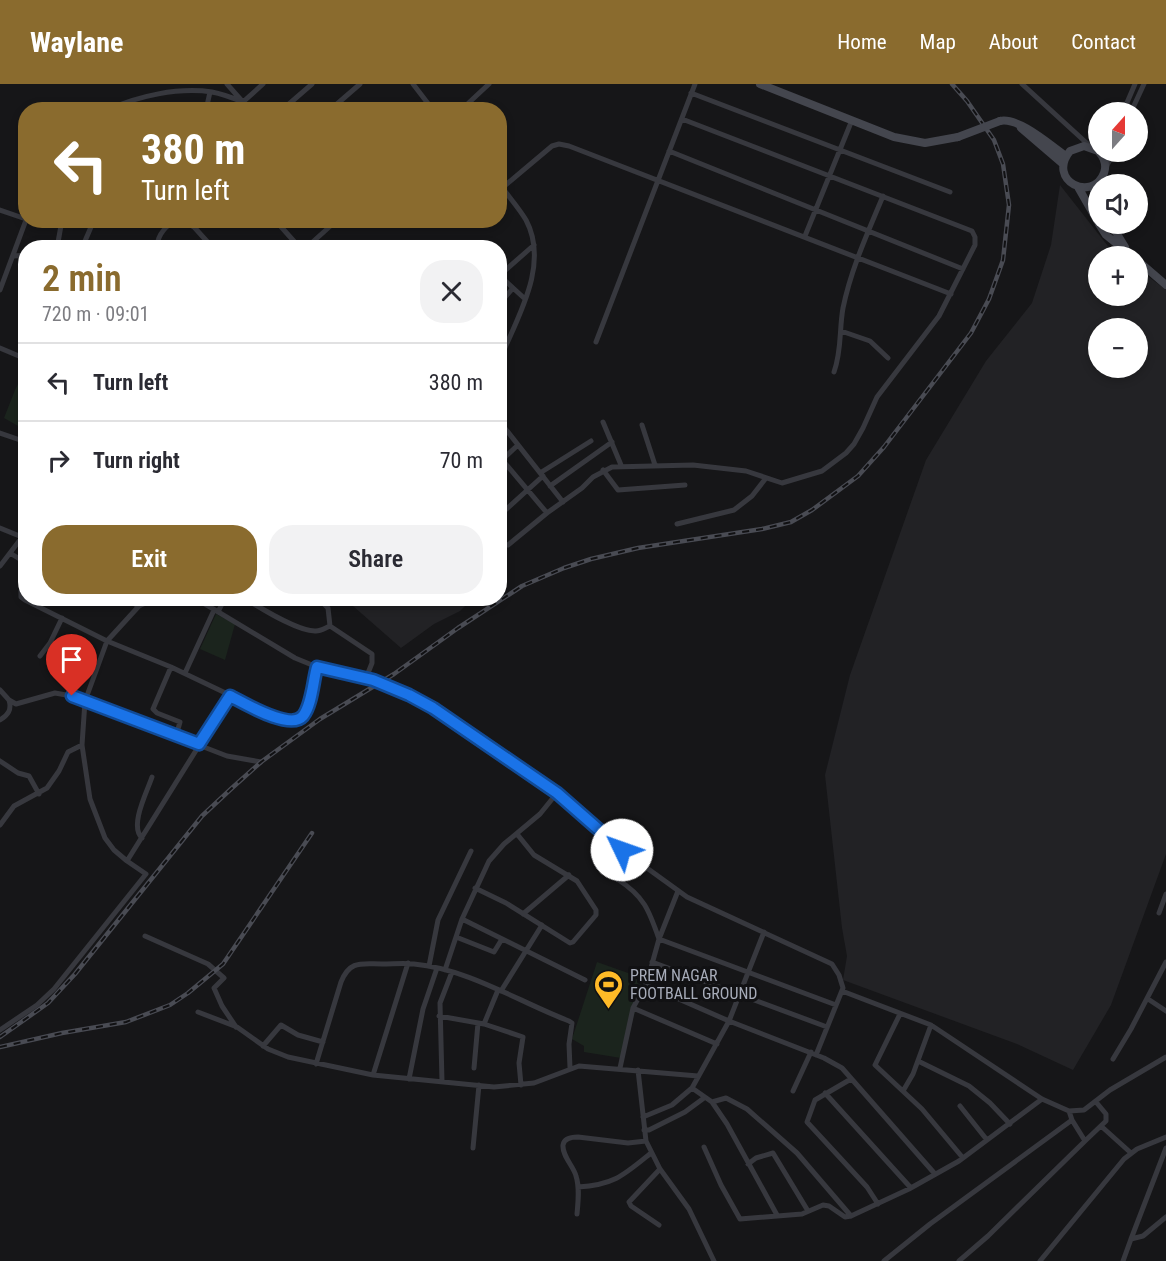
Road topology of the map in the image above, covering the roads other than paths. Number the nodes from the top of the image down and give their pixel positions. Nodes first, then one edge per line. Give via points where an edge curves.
1 (227, 84) edge
2 (263, 84) edge
3 (312, 84) edge
4 (360, 84) edge
5 (413, 84) edge
6 (489, 84) edge
7 (695, 84) edge
8 (760, 84) edge
9 (1022, 84) edge
10 (1136, 84) edge
11 (1144, 84) edge
12 (210, 92) junction
13 (691, 93) junction
14 (125, 102) edge
15 (208, 102) edge
16 (243, 102) junction
17 (291, 102) edge
18 (339, 102) edge
19 (427, 102) edge
20 (470, 102) edge
21 (1128, 102) edge
22 (1136, 102) edge
23 (682, 119) junction
24 (852, 120) junction
25 (1088, 141) edge
26 (1088, 149) edge
27 (669, 151) junction
28 (839, 151) junction
29 (1064, 160) junction
30 (1102, 162) edge
31 (1109, 162) edge
32 (1105, 170) junction
33 (1104, 174) edge
34 (830, 176) junction
35 (658, 179) junction
36 (507, 181) edge
37 (1088, 186) edge
38 (1078, 187) junction
39 (950, 192) dead end
40 (507, 195) edge
41 (883, 196) junction
42 (1088, 205) edge
43 (816, 209) junction
44 (0, 210) edge
45 (18, 217) edge
46 (196, 228) edge
47 (282, 228) edge
48 (328, 228) edge
49 (868, 230) junction
50 (1105, 234) edge
51 (805, 236) junction
52 (206, 240) edge
53 (293, 240) edge
54 (315, 240) edge
55 (18, 244) edge
56 (534, 245) junction
57 (1119, 246) edge
58 (14, 256) junction
59 (18, 256) edge
60 (858, 258) junction
61 (963, 269) junction
62 (1148, 269) edge
63 (507, 270) edge
64 (3, 275) edge
65 (507, 282) edge
66 (1166, 285) edge
67 (513, 288) junction
68 (0, 290) edge
69 (951, 294) junction
70 (507, 295) edge
71 (525, 298) junction
72 (841, 331) junction
73 (507, 342) edge
74 (596, 342) dead end
75 (0, 348) edge
76 (18, 356) edge
77 (888, 358) dead end
78 (834, 372) dead end
79 (603, 422) dead end
80 (642, 425) dead end
81 (507, 431) edge
82 (0, 433) edge
83 (18, 439) edge
84 (591, 441) dead end
85 (612, 442) junction
86 (518, 445) junction
87 (507, 455) edge
88 (621, 465) junction
89 (655, 465) junction
90 (507, 466) edge
91 (603, 470) junction
92 (541, 475) junction
93 (765, 478) junction
94 (685, 485) dead end
95 (550, 486) junction
96 (527, 491) junction
97 (562, 502) junction
98 (507, 509) edge
99 (547, 513) junction
100 (677, 524) dead end
101 (0, 528) edge
102 (18, 532) edge
103 (18, 542) edge
104 (508, 545) dead end
105 (10, 553) junction
106 (18, 558) edge
107 (0, 566) edge
108 (39, 606) edge
109 (139, 606) edge
110 (208, 606) edge
111 (219, 606) edge
112 (256, 606) edge
113 (326, 606) edge
114 (216, 611) junction
115 (62, 618) junction
116 (330, 626) junction
117 (107, 640) junction
118 (40, 656) dead end
119 (171, 667) junction
120 (317, 667) junction
121 (185, 673) junction
122 (366, 678) junction
123 (0, 690) edge
124 (230, 696) junction
125 (9, 700) junction
126 (86, 701) junction
127 (0, 720) edge
128 (176, 736) junction
129 (199, 744) junction
130 (82, 745) junction
131 (0, 761) edge
132 (261, 762) dead end
133 (152, 777) dead end
134 (557, 793) junction
135 (39, 794) junction
136 (0, 825) edge
137 (517, 834) junction
138 (142, 838) junction
139 (471, 851) dead end
140 (127, 861) junction
141 (569, 875) junction
142 (617, 879) dead end
143 (475, 888) junction
144 (678, 891) junction
145 (1166, 894) edge
146 (1159, 913) dead end
147 (523, 914) junction
148 (462, 919) junction
149 (542, 925) junction
150 (764, 932) junction
151 (145, 936) dead end
152 (456, 937) junction
153 (502, 939) junction
154 (659, 939) junction
155 (525, 950) junction
156 (652, 962) junction
157 (1166, 962) edge
158 (408, 963) junction
159 (429, 966) junction
160 (437, 968) junction
161 (445, 970) junction
162 (452, 972) junction
163 (748, 972) junction
164 (585, 980) dead end
165 (647, 982) junction
166 (499, 991) junction
167 (842, 991) junction
168 (738, 994) junction
169 (1148, 999) junction
170 (836, 1005) junction
171 (633, 1008) junction
172 (1166, 1011) edge
173 (198, 1012) dead end
174 (900, 1014) junction
175 (439, 1016) junction
176 (729, 1021) junction
177 (481, 1024) junction
178 (931, 1025) junction
179 (237, 1027) junction
180 (827, 1027) junction
181 (0, 1030) edge
182 (323, 1042) junction
183 (717, 1044) junction
184 (263, 1046) junction
185 (813, 1053) junction
186 (1166, 1057) edge
187 (1113, 1059) dead end
188 (918, 1061) junction
189 (316, 1064) junction
190 (474, 1068) dead end
191 (570, 1068) junction
192 (620, 1068) junction
193 (638, 1070) junction
194 (373, 1075) junction
195 (698, 1076) junction
196 (850, 1078) junction
197 (409, 1079) junction
198 (442, 1081) junction
199 (479, 1085) junction
200 (521, 1085) junction
201 (692, 1088) junction
202 (793, 1091) dead end
203 (903, 1092) junction
204 (825, 1093) junction
205 (704, 1098) junction
206 (1042, 1099) junction
207 (712, 1102) junction
208 (1096, 1102) junction
209 (960, 1106) dead end
210 (1069, 1111) junction
211 (643, 1118) junction
212 (1072, 1120) junction
213 (1010, 1124) junction
214 (1101, 1126) junction
215 (644, 1130) junction
216 (1166, 1137) edge
217 (987, 1140) junction
218 (646, 1141) junction
219 (1085, 1142) junction
220 (704, 1147) dead end
221 (473, 1148) dead end
222 (1166, 1148) edge
223 (651, 1153) junction
224 (1131, 1153) junction
225 (963, 1158) junction
226 (748, 1164) junction
227 (660, 1169) junction
228 (935, 1174) junction
229 (578, 1187) junction
230 (911, 1188) junction
231 (878, 1203) junction
232 (808, 1211) junction
233 (577, 1214) dead end
234 (777, 1215) junction
235 (851, 1216) junction
236 (1166, 1217) edge
237 (659, 1225) dead end
238 (1131, 1239) junction
239 (714, 1261) edge
240 (884, 1261) edge
241 (959, 1261) edge
242 (1040, 1261) edge
243 (1123, 1261) edge

1 - 16 street
2 - 16 street
3 - 17 street
4 - 18 street
5 - 19 street
6 - 20 street
7 - 13 street
8 - 24 street
9 - 25 street
10 - 21 street
11 - 22 street
12 - 14 street via 161,94
12 - 15 street
12 - 16 street
13 - 23 street
13 - 28 street
23 - 27 street
23 - 34 street
24 - 28 street
24 - 29 street, bridge via 894,137 926,143 1009,120
26 - 29 street via 1076,147
27 - 35 street
27 - 43 street
28 - 34 street
28 - 39 street
29 - 38 street via 1066,178
30 - 32 street
31 - 32 street
32 - 33 street
34 - 41 street
34 - 43 street
35 - 36 street via 559,144
35 - 51 street
35 - 74 street
37 - 38 street
38 - 42 street
40 - 56 street via 526,222
41 - 49 street
41 - 61 street via 972,231 975,245
43 - 49 street
43 - 51 street
44 - 45 street
46 - 52 street
47 - 53 street
48 - 54 street
49 - 60 street
49 - 61 street
50 - 57 street
51 - 60 street
55 - 58 street
56 - 63 street
56 - 71 street via 534,269
58 - 59 street
58 - 64 street
60 - 69 street
60 - 72 street
61 - 69 street
62 - 66 street
64 - 68 street
65 - 67 street
67 - 70 street
67 - 71 street
69 - 93 street via 878,397 864,428 846,453 822,471 782,483
71 - 73 street
72 - 77 street via 870,342
72 - 78 street
75 - 76 street
79 - 85 street
80 - 89 street
81 - 86 street
82 - 83 street
84 - 92 street
85 - 88 street
85 - 95 street
86 - 87 street
86 - 92 street
88 - 89 street
88 - 91 street
89 - 93 street via 735,469
90 - 96 street
91 - 94 street via 615,488 622,491
91 - 97 street
92 - 95 street
92 - 96 street
93 - 100 street via 735,510
95 - 97 street
96 - 98 street
96 - 99 street
97 - 99 street
99 - 104 street
101 - 102 street
103 - 105 street
105 - 106 street
105 - 107 street
108 - 115 street
109 - 117 street
110 - 114 street
111 - 114 street
112 - 116 street via 310,631
113 - 116 street
114 - 120 street
114 - 121 street
115 - 117 street
115 - 118 street
116 - 122 street via 372,654
117 - 119 street
117 - 126 street
119 - 121 street
119 - 128 street via 153,709 180,722
120 - 122 street
120 - 124 street via 307,707 298,720 280,719
121 - 124 street
122 - 134 street, bridge via 433,708
123 - 125 street
124 - 129 street
125 - 126 street via 16,704 55,693
125 - 127 street via 9,711
126 - 128 street
126 - 130 street
128 - 129 street
129 - 132 street via 227,756
129 - 138 street
130 - 135 street via 68,752 47,789
130 - 140 street via 95,815 105,838
131 - 135 street via 29,776
133 - 138 street via 136,825
134 - 137 street
134 - 144 street via 622,850
135 - 136 street via 14,806
137 - 141 street via 534,855
137 - 143 street via 489,861
138 - 140 street
139 - 159 street via 438,920
140 - 181 street via 146,874 54,988
141 - 147 street
141 - 149 street via 583,889 596,915 570,943
142 - 154 street via 645,903
143 - 147 street
143 - 148 street
144 - 150 street
144 - 154 street
145 - 146 street
147 - 149 street
148 - 152 street
148 - 153 street
149 - 155 street
150 - 163 street
150 - 167 street via 832,964
151 - 179 street via 216,970 224,978 214,988
152 - 153 street via 494,952
152 - 161 street
153 - 155 street
154 - 156 street
154 - 163 street
155 - 164 street
155 - 166 street
156 - 165 street
156 - 168 street
157 - 169 street
158 - 159 street
158 - 182 street via 351,966 341,982
158 - 194 street
159 - 160 street
160 - 161 street
160 - 197 street via 423,1009
161 - 162 street
162 - 166 street
162 - 175 street via 442,993
163 - 168 street
163 - 170 street
165 - 171 street
165 - 176 street via 652,989
166 - 177 street
166 - 191 street via 572,1023
167 - 170 street
167 - 174 street
168 - 176 street
168 - 180 street
169 - 172 street
169 - 187 street
170 - 180 street
171 - 183 street
171 - 192 street
173 - 179 street
174 - 178 street
174 - 203 street via 875,1065
175 - 177 street
175 - 198 street
176 - 183 street
176 - 185 street
177 - 190 street
177 - 200 street via 522,1036
178 - 188 street
178 - 206 street
179 - 184 street
180 - 185 street
182 - 184 street via 281,1025
182 - 189 street
183 - 195 street
184 - 189 street
185 - 196 street via 842,1068
185 - 202 street
186 - 208 street
188 - 203 street
188 - 213 street via 969,1086
189 - 194 street
191 - 192 street
191 - 200 street
192 - 193 street
193 - 195 street
193 - 211 street
194 - 197 street
195 - 201 street
196 - 204 street
196 - 228 street
197 - 198 street
198 - 199 street
199 - 200 street
199 - 221 street
201 - 205 street
201 - 211 street via 672,1105
203 - 225 street
204 - 230 street
204 - 231 street via 815,1100 807,1122
205 - 207 street
205 - 215 street via 685,1112
206 - 210 street
206 - 213 street
207 - 226 street
207 - 235 street via 726,1098 747,1109 797,1153
208 - 210 street via 1084,1110
208 - 214 street via 1107,1118
209 - 217 street
210 - 212 street
211 - 215 street
212 - 219 street
212 - 240 street
213 - 217 street
214 - 219 street
214 - 224 street
215 - 218 street
216 - 224 street
217 - 225 street
218 - 223 street
218 - 229 street via 570,1137 563,1146
219 - 241 street
220 - 234 street via 740,1219
222 - 238 street
223 - 227 street
223 - 229 street via 617,1180
224 - 242 street
225 - 228 street
226 - 232 street via 773,1153
226 - 234 street
227 - 237 street via 629,1202
227 - 239 street via 689,1209
228 - 230 street
229 - 233 street
230 - 231 street
231 - 235 street
232 - 234 street
232 - 235 street via 823,1205 845,1217
236 - 238 street via 1143,1236
238 - 243 street

